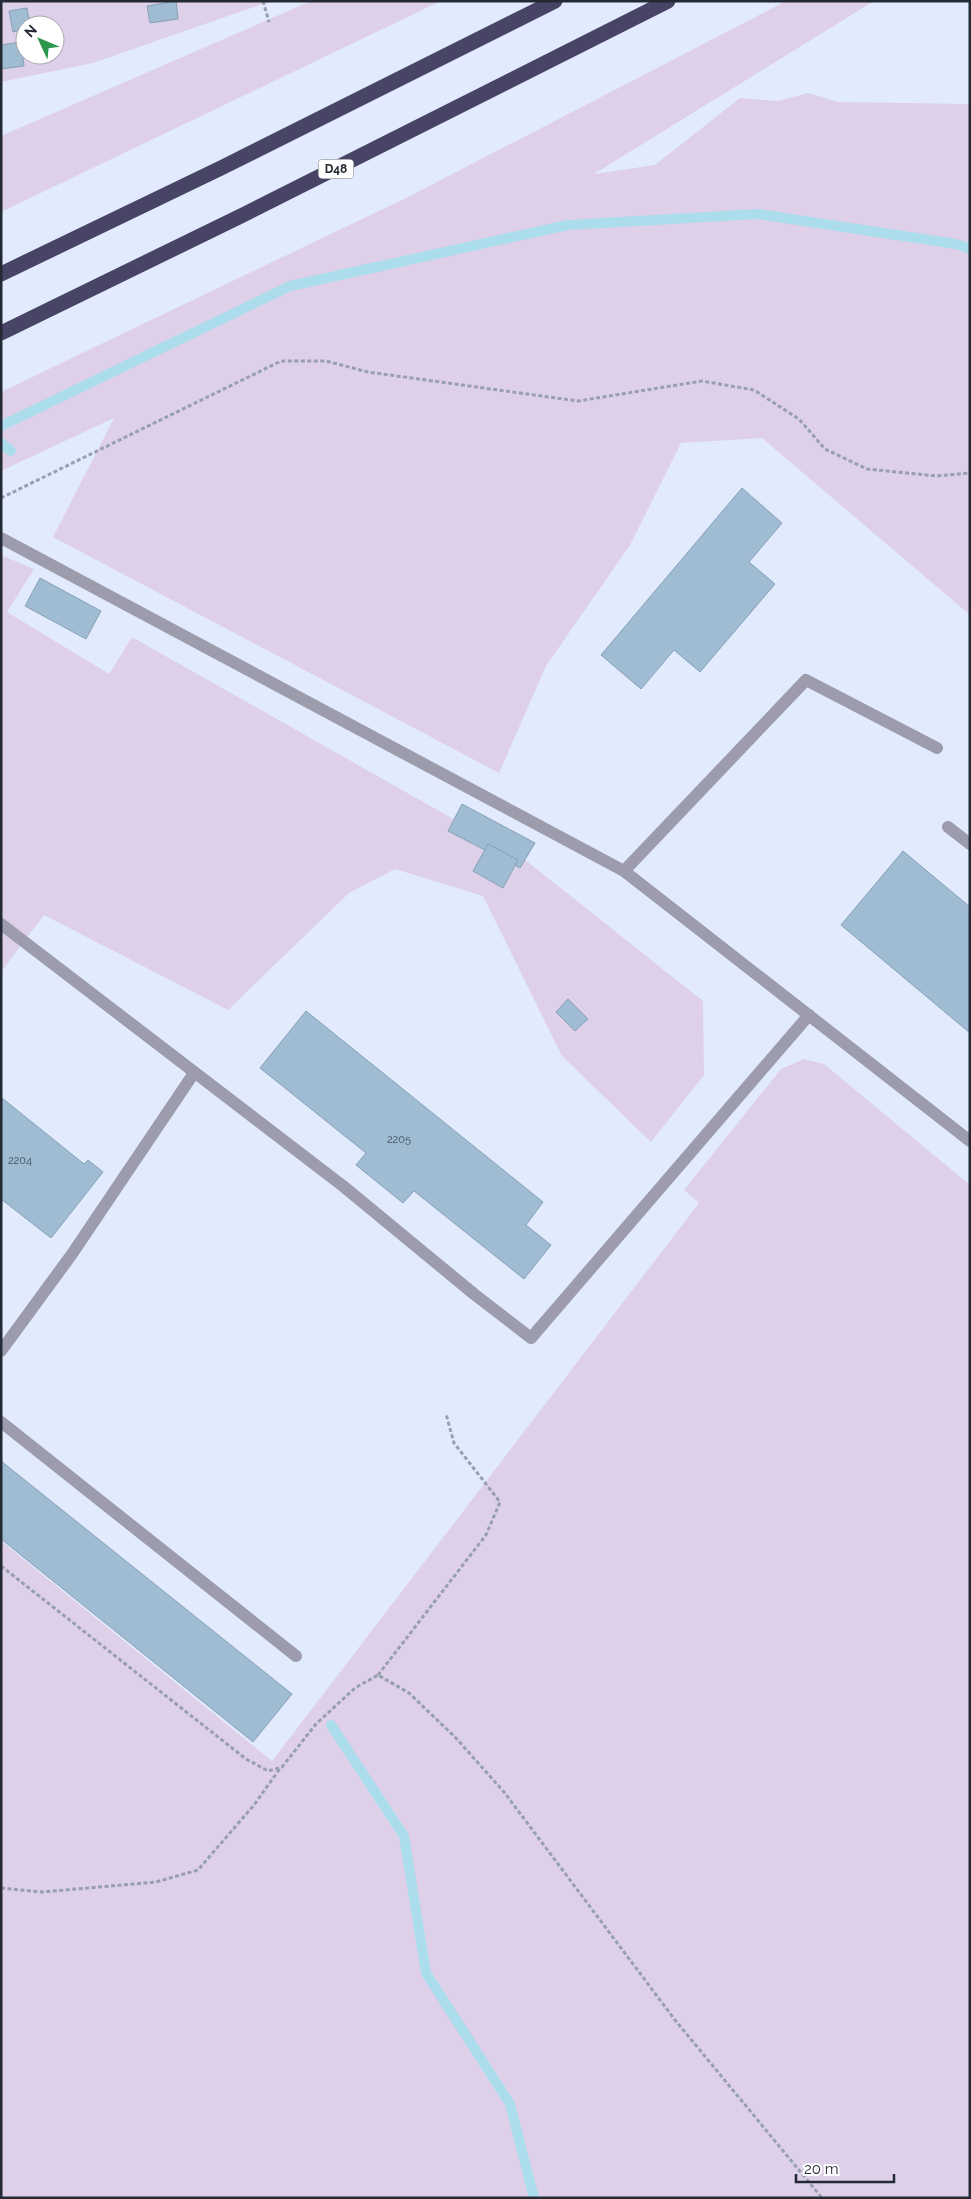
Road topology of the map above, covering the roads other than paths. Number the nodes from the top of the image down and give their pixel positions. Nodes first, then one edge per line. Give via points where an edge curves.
1 (555, 1) edge
2 (668, 1) edge
3 (1, 274) edge
4 (1, 333) edge
5 (1, 538) edge
6 (937, 748) dead end
7 (948, 827) dead end
8 (970, 844) edge
9 (624, 871) junction
10 (1, 924) edge
11 (809, 1016) junction
12 (194, 1073) junction
13 (970, 1140) edge
14 (1, 1350) edge
15 (1, 1422) edge
16 (296, 1656) dead end

1 - 3 highway via 230,164
2 - 4 highway, D48 via 263,206
5 - 9 lane
6 - 9 lane via 806,680
7 - 8 lane
9 - 11 lane
10 - 12 lane
11 - 12 lane via 532,1338 344,1186
11 - 13 lane
12 - 14 lane via 72,1254
15 - 16 lane

